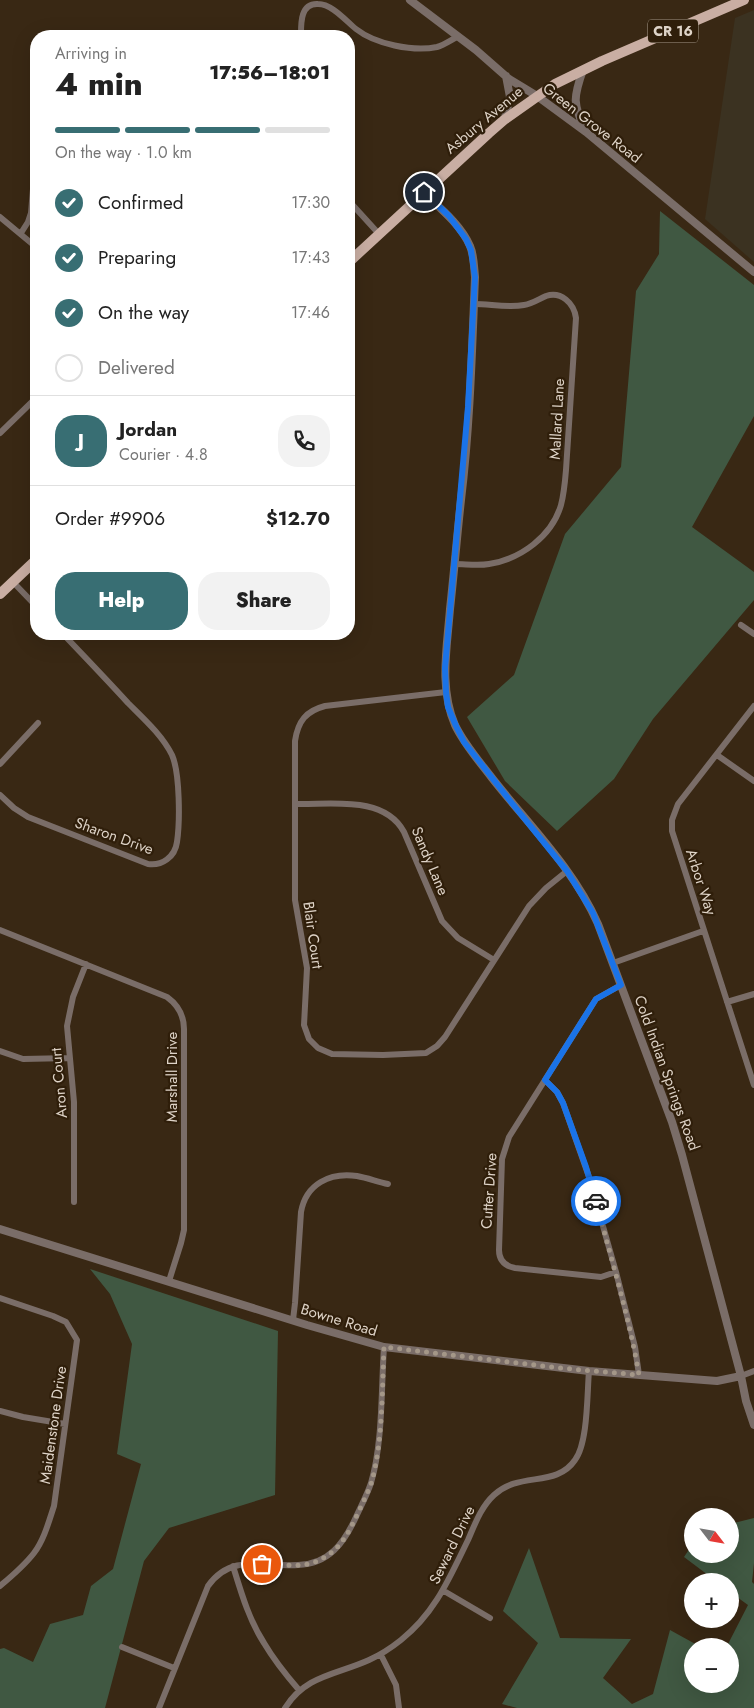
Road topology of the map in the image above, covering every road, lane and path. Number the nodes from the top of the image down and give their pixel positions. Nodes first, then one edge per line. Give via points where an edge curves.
1 (410, 0) edge
2 (744, 0) edge
3 (302, 30) edge
4 (457, 37) junction
5 (583, 70) junction
6 (506, 76) junction
7 (536, 96) junction
8 (505, 118) junction
9 (586, 132) junction
10 (424, 192) junction
11 (355, 208) edge
12 (30, 216) edge
13 (0, 217) edge
14 (21, 233) junction
15 (379, 234) junction
16 (30, 241) edge
17 (355, 256) edge
18 (754, 272) edge
19 (474, 304) junction
20 (30, 404) edge
21 (0, 433) edge
22 (454, 564) junction
23 (30, 566) edge
24 (13, 582) junction
25 (0, 594) edge
26 (30, 600) edge
27 (741, 625) dead end
28 (754, 634) edge
29 (69, 640) edge
30 (446, 692) junction
31 (754, 706) edge
32 (38, 723) dead end
33 (717, 755) junction
34 (0, 764) edge
35 (754, 781) edge
36 (0, 795) edge
37 (296, 804) junction
38 (567, 871) junction
39 (0, 930) edge
40 (704, 931) junction
41 (494, 960) junction
42 (613, 962) junction
43 (86, 964) junction
44 (621, 985) junction
45 (754, 994) edge
46 (727, 1002) junction
47 (0, 1051) edge
48 (70, 1058) junction
49 (545, 1080) junction
50 (754, 1085) edge
51 (388, 1184) dead end
52 (74, 1202) dead end
53 (0, 1229) edge
54 (616, 1272) junction
55 (169, 1281) junction
56 (0, 1298) edge
57 (293, 1320) junction
58 (384, 1347) junction
59 (589, 1371) junction
60 (754, 1371) edge
61 (639, 1375) junction
62 (741, 1376) junction
63 (0, 1411) edge
64 (66, 1424) junction
65 (754, 1425) edge
66 (233, 1566) junction
67 (0, 1586) edge
68 (444, 1591) junction
69 (490, 1618) dead end
70 (122, 1647) dead end
71 (381, 1655) junction
72 (174, 1668) junction
73 (299, 1690) junction
74 (158, 1708) edge
75 (285, 1708) edge
76 (399, 1708) edge

1 - 4 street, Green Grove Road
2 - 5 main road, Asbury Avenue / CR 16
3 - 4 street via 304,12 316,4 326,5 370,38 394,45 438,47
4 - 6 street, Green Grove Road
5 - 7 main road, Asbury Avenue / CR 16
5 - 9 street via 575,97 577,112
6 - 7 street, Green Grove Road
6 - 8 street via 510,97
7 - 8 main road, Asbury Avenue / CR 16
7 - 9 street, Green Grove Road
8 - 10 main road, Asbury Avenue / CR 16
9 - 18 street, Green Grove Road
10 - 15 main road, Asbury Avenue / CR 16
10 - 19 street, Cold Indian Springs Road via 449,216 470,245 475,277
11 - 15 street
12 - 14 street
13 - 14 street
14 - 16 street
15 - 17 main road, Asbury Avenue / CR 16
19 - 22 street, Cold Indian Springs Road
19 - 22 street, Mallard Lane via 523,306 555,295 573,307 576,318 566,470 555,518 530,548 489,564
20 - 21 street
22 - 30 street, Cold Indian Springs Road
23 - 24 main road
24 - 25 main road
24 - 26 street
27 - 28 street
29 - 36 street, Sharon Drive via 156,731 172,756 178,785 175,852 164,862 148,864 28,817
30 - 37 street, Blair Court via 325,706 308,713 296,732
30 - 38 street, Cold Indian Springs Road via 450,712 464,742
31 - 33 street, Arbor Way
32 - 34 street
33 - 35 street
33 - 40 street, Arbor Way via 678,804 672,820 673,837
37 - 41 street, Sandy Lane via 365,805 380,809 395,820 404,832 442,921 458,938
37 - 41 street, Blair Court via 295,900 306,968 304,1026 309,1039 318,1048 332,1054 432,1051 445,1037
38 - 41 street, Blair Court via 529,906
38 - 42 street, Cold Indian Springs Road via 593,913
39 - 43 street, Marshall Drive
40 - 42 street
40 - 46 street, Arbor Way
42 - 44 street, Cold Indian Springs Road
43 - 48 street, Aron Court via 69,1014
43 - 55 street, Marshall Drive via 166,997 178,1007 183,1019 184,1230
44 - 49 street, Cutter Drive via 596,999
44 - 62 street, Cold Indian Springs Road via 682,1155
45 - 46 street
46 - 50 street, Arbor Way
47 - 48 street via 23,1059
48 - 52 street, Aron Court via 74,1102
49 - 54 street via 563,1103 589,1177
49 - 54 street, Cutter Drive via 503,1152 500,1256 514,1268 601,1277
51 - 57 street via 337,1175 324,1179 308,1193 301,1212
53 - 55 street, Bowne Road
54 - 61 street
55 - 57 street, Bowne Road
56 - 64 street, Maidenstone Drive via 66,1322 77,1340
57 - 58 street, Bowne Road
58 - 59 street, Bowne Road
58 - 66 street via 375,1467 366,1496 346,1538 333,1552 310,1563 245,1563
59 - 61 street, Bowne Road
59 - 68 street, Seward Drive via 583,1441 576,1460 559,1475 518,1481 495,1494 481,1511
60 - 62 street
61 - 62 street, Bowne Road via 717,1381
62 - 65 street, Cold Indian Springs Road
63 - 64 street
64 - 67 street, Maidenstone Drive via 54,1506 45,1532 35,1552
66 - 72 street via 223,1570 208,1586
66 - 73 street via 251,1618 263,1641
68 - 69 street
68 - 71 street, Seward Drive via 416,1627
70 - 72 street
71 - 73 street, Seward Drive via 321,1676
71 - 76 street via 396,1685
72 - 74 street
73 - 75 street, Seward Drive

